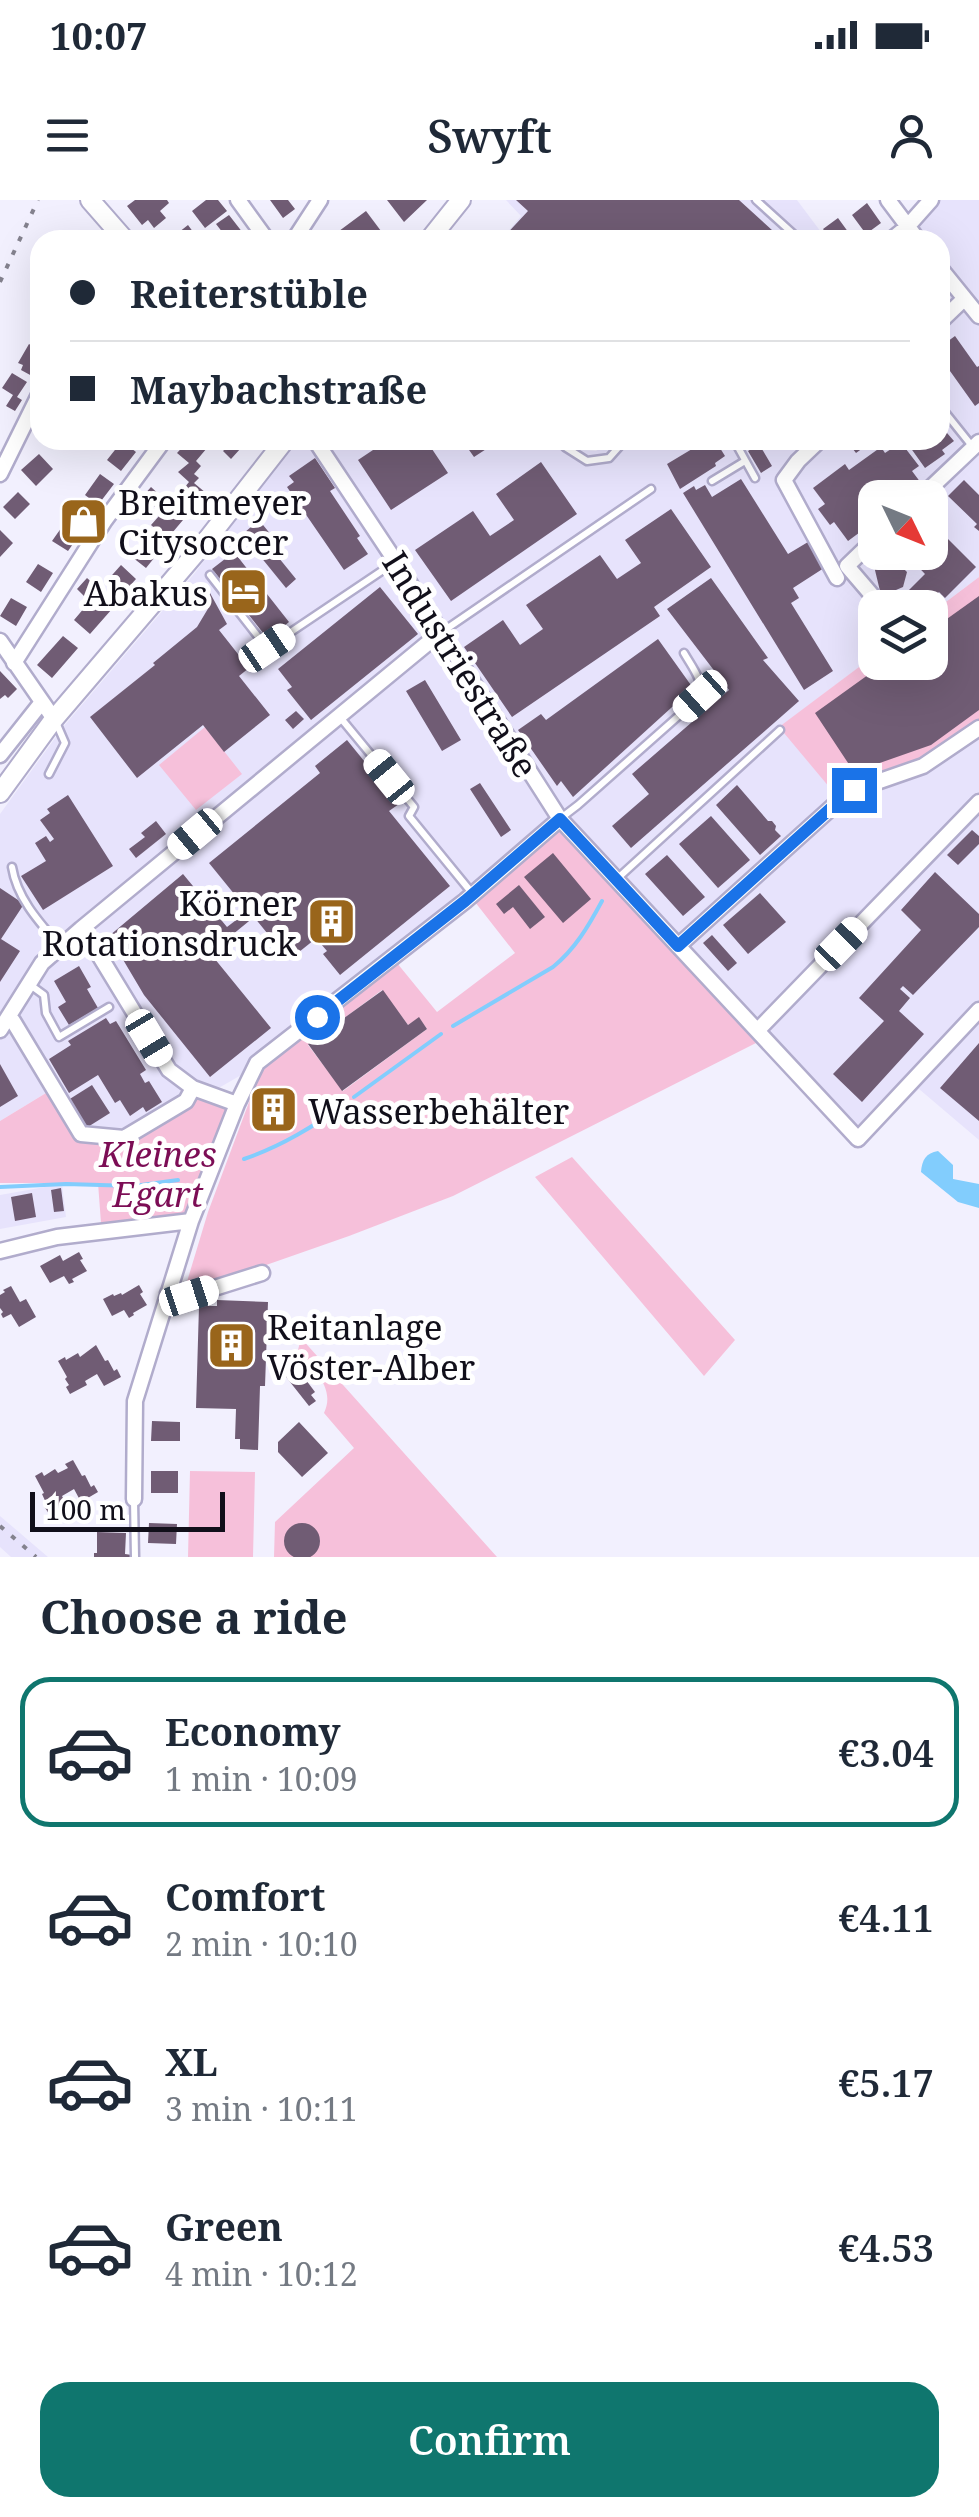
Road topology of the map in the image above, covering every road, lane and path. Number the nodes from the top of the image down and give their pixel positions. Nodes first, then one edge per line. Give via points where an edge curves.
1 (90, 200) edge
2 (238, 200) edge
3 (320, 200) edge
4 (461, 200) edge
5 (756, 200) edge
6 (888, 200) edge
7 (932, 200) edge
8 (908, 227) junction
9 (115, 230) edge
10 (260, 230) edge
11 (300, 230) edge
12 (437, 230) edge
13 (789, 230) edge
14 (904, 230) edge
15 (910, 230) edge
16 (950, 281) edge
17 (964, 299) junction
18 (950, 312) edge
19 (979, 316) edge
20 (30, 412) edge
21 (950, 417) edge
22 (976, 445) edge
23 (156, 450) edge
24 (277, 450) edge
25 (322, 450) edge
26 (569, 450) edge
27 (616, 450) edge
28 (740, 450) edge
29 (810, 450) edge
30 (746, 461) junction
31 (0, 474) edge
32 (755, 478) dead end
33 (939, 480) edge
34 (712, 481) dead end
35 (651, 490) dead end
36 (858, 555) edge
37 (396, 562) junction
38 (210, 575) dead end
39 (837, 578) dead end
40 (867, 590) edge
41 (440, 633) junction
42 (0, 642) edge
43 (684, 653) dead end
44 (14, 663) junction
45 (42, 702) junction
46 (339, 716) junction
47 (54, 719) junction
48 (979, 728) edge
49 (780, 730) dead end
50 (0, 755) edge
51 (49, 774) dead end
52 (0, 793) edge
53 (979, 802) edge
54 (560, 819) junction
55 (12, 868) dead end
56 (617, 879) junction
57 (473, 894) junction
58 (81, 928) junction
59 (60, 946) junction
60 (678, 946) junction
61 (29, 984) junction
62 (109, 1007) dead end
63 (979, 1010) edge
64 (4, 1024) edge
65 (758, 1030) junction
66 (193, 1088) junction
67 (237, 1104) junction
68 (192, 1221) junction
69 (0, 1251) edge
70 (262, 1273) dead end
71 (168, 1293) junction
72 (134, 1498) joint
73 (135, 1557) edge

1 - 9 street
2 - 10 street
3 - 11 street
4 - 12 street
5 - 13 lane
6 - 8 street
7 - 8 street
8 - 14 street
8 - 15 street
16 - 17 street
17 - 18 street
17 - 19 street
20 - 31 street
21 - 22 lane
22 - 33 street
23 - 44 street
24 - 47 street
25 - 37 street, Industriestraße
26 - 27 lane via 587,461
28 - 30 lane
29 - 39 street via 784,480
30 - 32 lane
30 - 34 lane
35 - 41 lane
36 - 40 street via 847,566
37 - 38 lane via 267,648
37 - 41 street, Industriestraße
41 - 46 street
41 - 54 street, Industriestraße
42 - 44 street
43 - 54 lane via 702,686 700,696
44 - 45 street
45 - 47 street
45 - 50 street
46 - 57 lane via 414,807 409,816
46 - 58 street
47 - 51 lane via 64,744
47 - 52 street
48 - 60 street via 923,766 840,800
49 - 56 lane
53 - 65 street
54 - 56 street, Industriestraße
54 - 57 street
55 - 59 lane via 33,915
56 - 60 street, Industriestraße
57 - 67 street via 258,1063
58 - 59 street
58 - 66 street via 169,1070
59 - 61 street
60 - 65 street, Industriestraße
61 - 62 lane via 44,995 59,1037
61 - 64 street
63 - 65 street, Industriestraße via 858,1139
64 - 66 street via 13,1022 81,1134 124,1138 186,1102
66 - 67 street
67 - 68 street
68 - 69 street via 57,1237
68 - 71 street
70 - 71 street via 189,1296
71 - 72 street via 135,1401
72 - 73 lane

